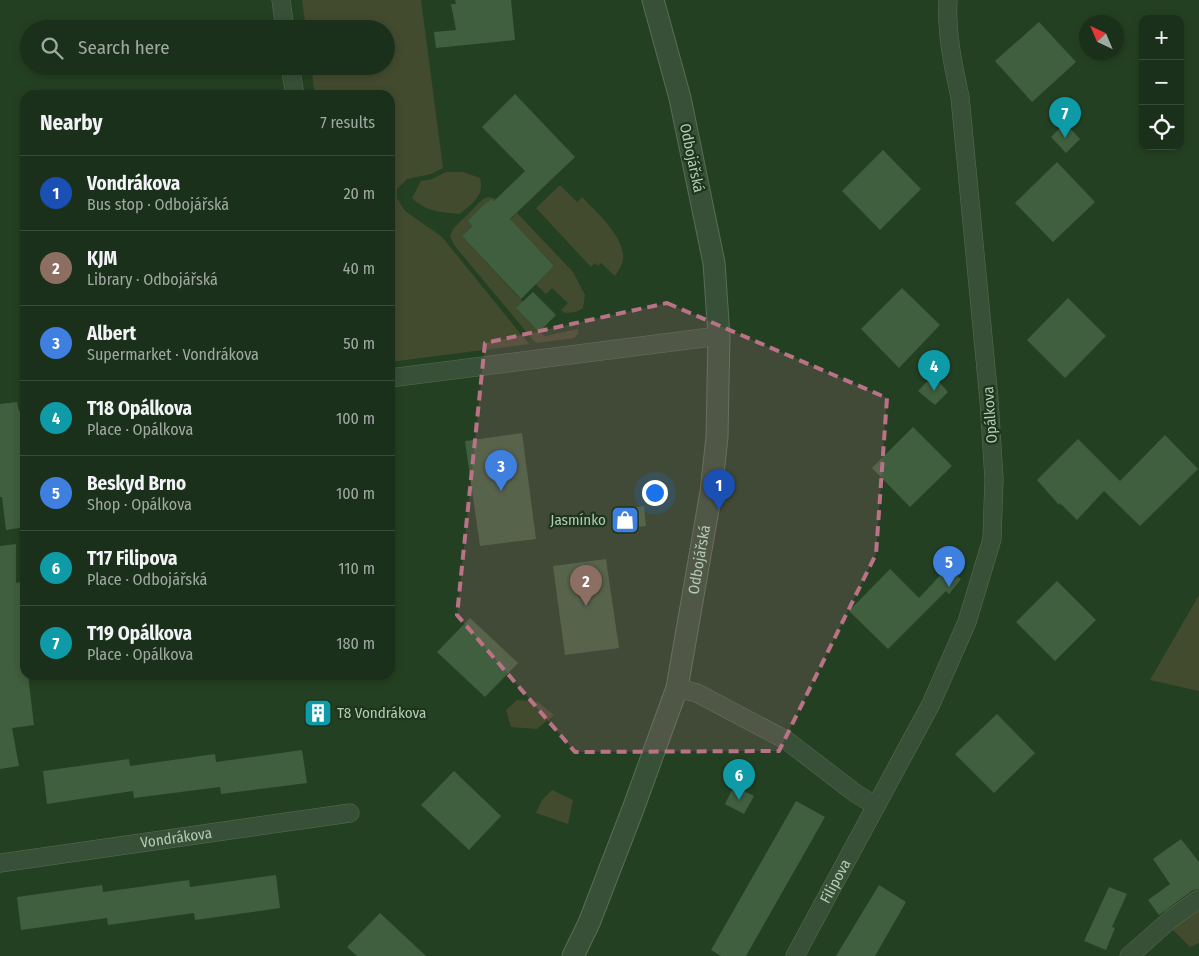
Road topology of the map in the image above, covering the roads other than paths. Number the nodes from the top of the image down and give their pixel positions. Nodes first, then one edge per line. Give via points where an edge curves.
1 (281, 0) edge
2 (653, 0) edge
3 (948, 0) edge
4 (284, 20) edge
5 (292, 75) edge
6 (294, 90) edge
7 (719, 336) junction
8 (395, 377) edge
9 (677, 688) junction
10 (876, 806) junction
11 (350, 813) dead end
12 (0, 863) edge
13 (1199, 899) edge
14 (573, 956) edge
15 (795, 956) edge
16 (1129, 956) edge

1 - 4 street
2 - 7 street, Odbojářská via 680,98 714,263
3 - 10 street, Opálkova via 947,16 960,96 989,400 994,480 992,539 967,622 930,704
5 - 6 street
7 - 8 street
7 - 9 street, Odbojářská via 711,492
9 - 10 street via 697,693 786,740
9 - 14 street, Odbojářská via 630,818
10 - 15 street, Filipova
11 - 12 street, Vondrákova
13 - 16 street

